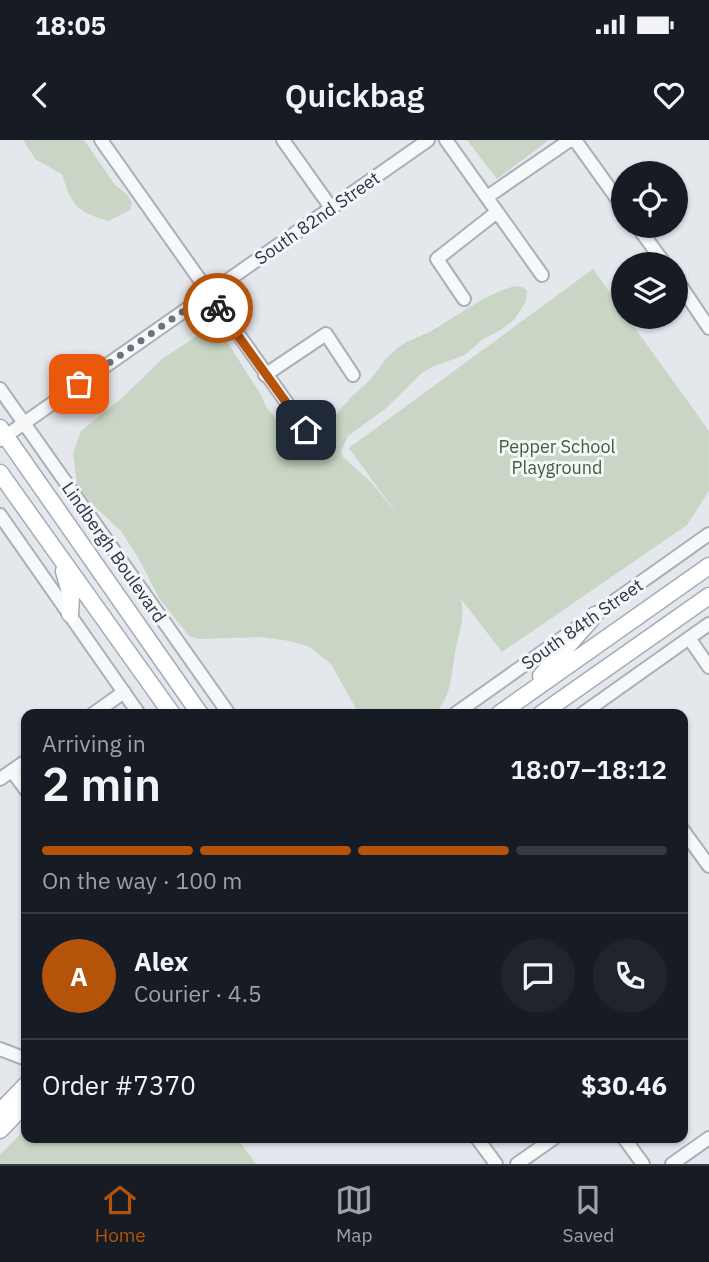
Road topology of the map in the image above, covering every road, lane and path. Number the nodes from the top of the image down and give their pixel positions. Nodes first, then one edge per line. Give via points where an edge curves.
1 (101, 140) edge
2 (283, 140) edge
3 (428, 140) edge
4 (446, 140) edge
5 (572, 140) edge
6 (611, 191) edge
7 (486, 197) junction
8 (332, 209) junction
9 (498, 212) junction
10 (542, 275) dead end
11 (208, 294) junction
12 (688, 297) edge
13 (464, 299) dead end
14 (709, 328) edge
15 (265, 375) junction
16 (353, 375) dead end
17 (0, 389) edge
18 (23, 424) junction
19 (306, 430) dead end
20 (2, 435) edge
21 (0, 472) edge
22 (0, 515) edge
23 (709, 534) edge
24 (108, 543) junction
25 (57, 552) junction
26 (90, 556) junction
27 (709, 566) edge
28 (709, 596) edge
29 (70, 614) junction
30 (595, 615) junction
31 (709, 624) edge
32 (689, 638) junction
33 (709, 667) edge
34 (124, 692) junction
35 (522, 698) junction
36 (100, 709) edge
37 (136, 709) edge
38 (168, 709) edge
39 (197, 709) edge
40 (225, 709) edge
41 (462, 709) edge
42 (506, 709) edge
43 (548, 709) edge
44 (598, 709) edge
45 (21, 765) edge
46 (12, 771) junction
47 (0, 779) edge
48 (21, 783) edge
49 (688, 837) edge
50 (709, 866) edge
51 (0, 1049) edge
52 (21, 1057) edge
53 (21, 1093) edge
54 (21, 1107) edge
55 (1, 1123) edge
56 (709, 1138) edge
57 (481, 1143) edge
58 (547, 1143) edge
59 (628, 1143) edge
60 (496, 1164) edge
61 (517, 1164) edge
62 (643, 1164) edge
63 (672, 1164) edge

1 - 11 street
2 - 8 street
3 - 8 street, South 82nd Street
4 - 7 street
5 - 6 street
5 - 7 street
7 - 9 street
8 - 11 street, South 82nd Street
9 - 10 street
9 - 13 street via 437,259
11 - 15 street
11 - 18 street, South 82nd Street
12 - 14 street
15 - 16 street via 326,334
15 - 19 street
17 - 18 street, Lindbergh Boulevard
18 - 20 street, South 82nd Street
18 - 24 street, Lindbergh Boulevard
20 - 26 main road, Lindbergh Boulevard
21 - 25 main road
22 - 29 street
23 - 30 street, South 84th Street
24 - 26 street
24 - 40 street, Lindbergh Boulevard
25 - 29 main road via 69,583
25 - 38 main road
26 - 39 main road, Lindbergh Boulevard
27 - 35 main road, South 84th Street
28 - 43 main road
29 - 34 street
30 - 35 main road
30 - 41 street, South 84th Street
31 - 32 street
32 - 33 street
32 - 44 street
34 - 36 street
34 - 37 street
35 - 42 main road, South 84th Street
45 - 46 street
46 - 47 street
46 - 48 street
49 - 50 street
51 - 52 street
53 - 55 main road
54 - 55 main road
56 - 63 street
57 - 60 street
58 - 61 street
59 - 62 street

